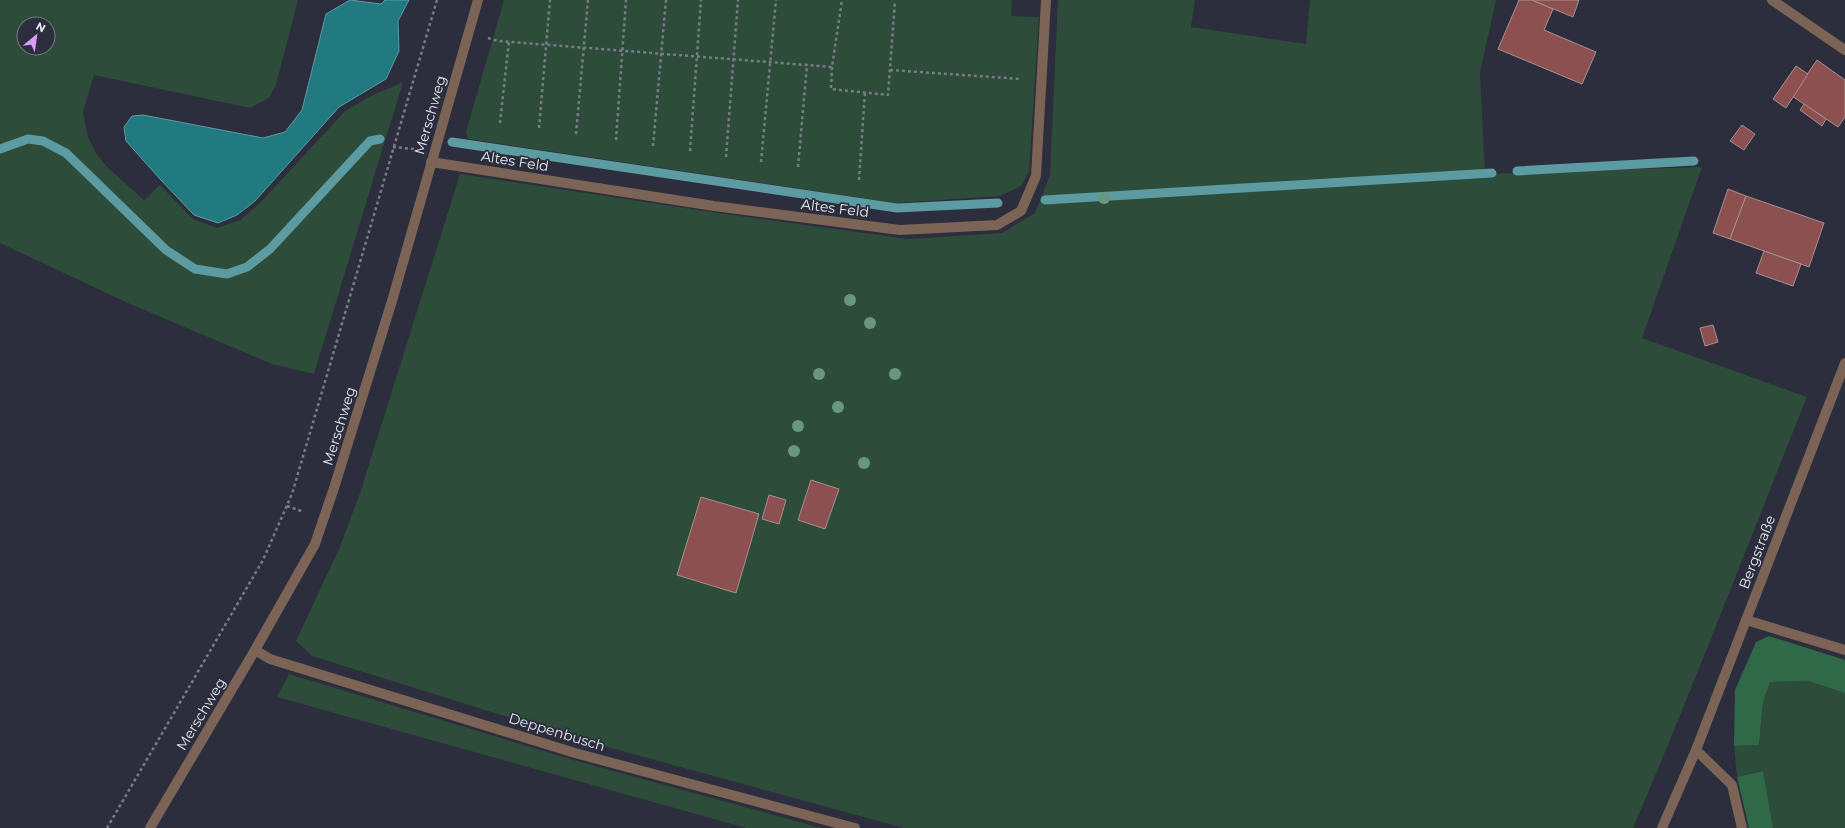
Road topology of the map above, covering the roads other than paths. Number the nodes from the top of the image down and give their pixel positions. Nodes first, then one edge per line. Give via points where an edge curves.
1 (478, 0) edge
2 (1046, 0) edge
3 (1772, 0) edge
4 (1845, 50) edge
5 (431, 162) junction
6 (1845, 363) edge
7 (1746, 620) junction
8 (255, 650) junction
9 (1845, 650) edge
10 (1696, 750) junction
11 (150, 828) edge
12 (856, 828) edge
13 (1662, 828) edge
14 (1742, 828) edge

1 - 5 street, Merschweg
2 - 5 street, Altes Feld via 1036,176 1021,211 997,225 900,230 714,206
3 - 4 street
5 - 8 street, Merschweg via 392,301 314,544
6 - 7 street, Bergstraße
7 - 9 street
7 - 10 street, Bergstraße
8 - 11 street, Merschweg
8 - 12 street, Deppenbusch via 270,659 575,753
10 - 13 street, Bergstraße
10 - 14 street via 1732,785

